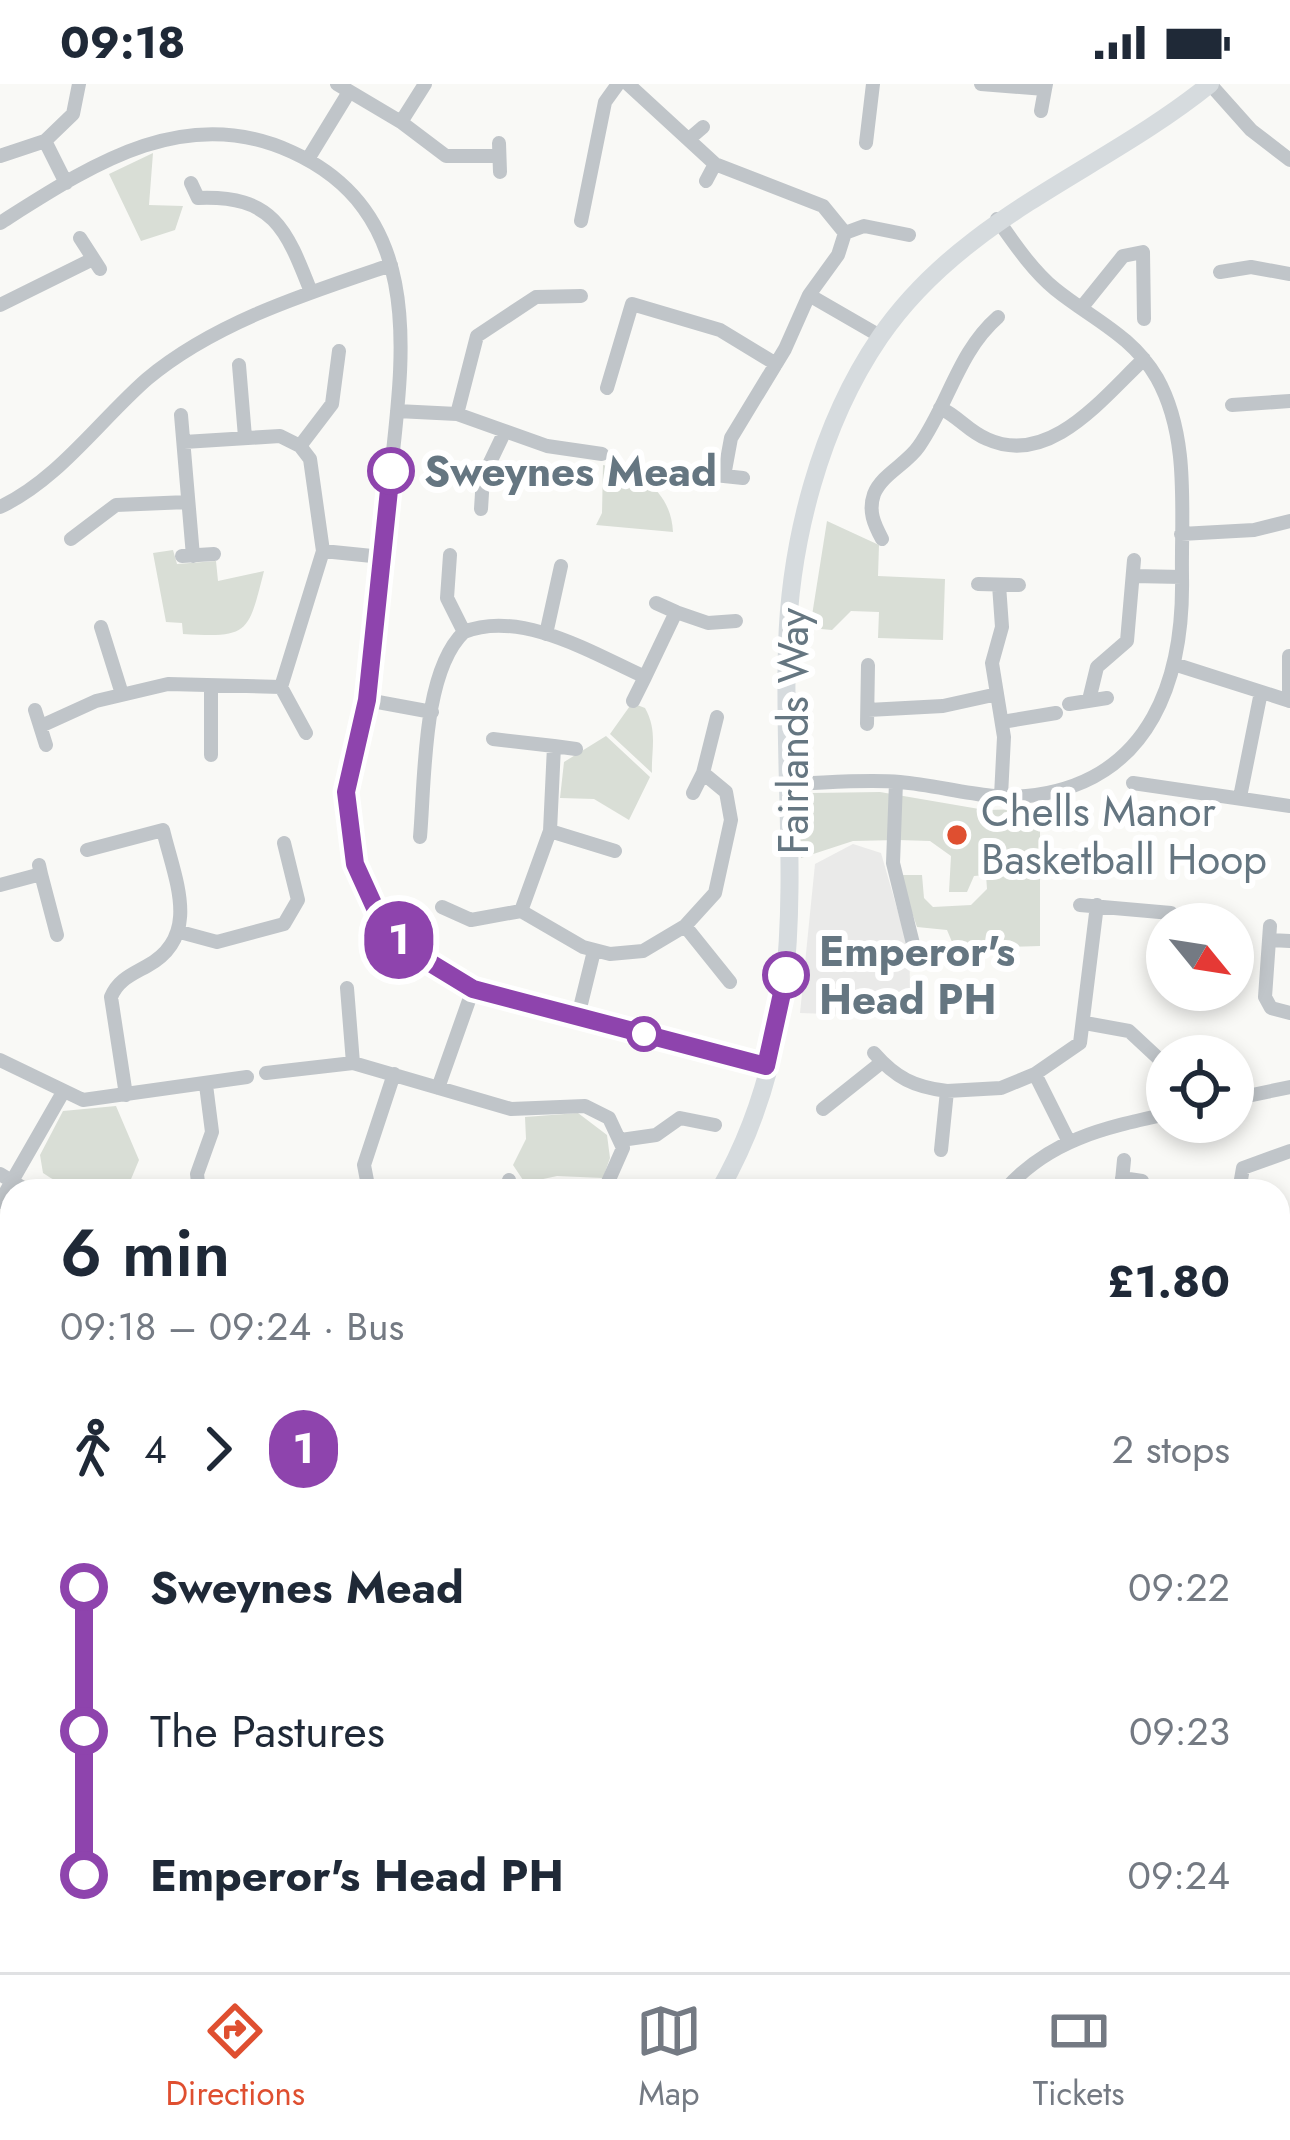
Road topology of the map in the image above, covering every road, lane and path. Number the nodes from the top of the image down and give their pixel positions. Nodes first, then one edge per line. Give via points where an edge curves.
1 (79, 84) edge
2 (425, 84) edge
3 (618, 84) edge
4 (628, 84) edge
5 (872, 84) edge
6 (982, 84) edge
7 (1210, 84) edge
8 (1045, 87) edge
9 (343, 88) edge
10 (1041, 111) dead end
11 (401, 122) junction
12 (703, 127) dead end
13 (689, 139) junction
14 (45, 141) junction
15 (866, 143) dead end
16 (0, 156) edge
17 (1289, 156) edge
18 (499, 157) dead end
19 (308, 159) junction
20 (715, 164) junction
21 (706, 181) dead end
22 (67, 183) junction
23 (190, 184) dead end
24 (997, 219) junction
25 (581, 221) dead end
26 (0, 223) edge
27 (845, 233) junction
28 (910, 235) dead end
29 (80, 238) dead end
30 (391, 265) junction
31 (1220, 272) dead end
32 (1290, 274) edge
33 (311, 292) junction
34 (809, 295) junction
35 (581, 296) dead end
36 (0, 305) edge
37 (1082, 307) junction
38 (989, 319) dead end
39 (1144, 319) dead end
40 (880, 337) junction
41 (339, 351) dead end
42 (1144, 358) junction
43 (239, 364) dead end
44 (776, 364) junction
45 (607, 388) dead end
46 (1290, 401) edge
47 (1097, 402) junction
48 (1232, 404) dead end
49 (940, 408) junction
50 (397, 411) junction
51 (457, 414) junction
52 (181, 415) dead end
53 (1110, 416) dead end
54 (505, 430) junction
55 (244, 437) junction
56 (184, 442) junction
57 (300, 446) junction
58 (602, 454) dead end
59 (902, 464) junction
60 (724, 476) junction
61 (743, 478) dead end
62 (914, 478) dead end
63 (668, 479) dead end
64 (188, 502) junction
65 (0, 507) edge
66 (481, 508) dead end
67 (1290, 521) edge
68 (1181, 534) junction
69 (882, 539) dead end
70 (69, 540) dead end
71 (322, 551) junction
72 (214, 554) dead end
73 (450, 555) dead end
74 (382, 557) junction
75 (561, 566) dead end
76 (1182, 577) junction
77 (978, 584) dead end
78 (999, 585) junction
79 (1019, 585) dead end
80 (656, 603) dead end
81 (676, 612) junction
82 (736, 622) dead end
83 (464, 632) junction
84 (546, 634) junction
85 (110, 635) dead end
86 (1289, 656) edge
87 (868, 665) dead end
88 (1177, 665) junction
89 (645, 677) junction
90 (211, 687) junction
91 (281, 687) junction
92 (1261, 692) junction
93 (122, 694) junction
94 (993, 694) junction
95 (1107, 698) dead end
96 (367, 700) junction
97 (1089, 700) junction
98 (633, 701) dead end
99 (1289, 701) edge
100 (35, 710) dead end
101 (432, 712) junction
102 (717, 717) dead end
103 (1002, 722) junction
104 (41, 726) junction
105 (306, 733) dead end
106 (494, 739) dead end
107 (46, 745) dead end
108 (216, 745) dead end
109 (554, 746) junction
110 (576, 749) dead end
111 (704, 773) junction
112 (896, 782) junction
113 (1133, 783) dead end
114 (790, 784) junction
115 (693, 793) dead end
116 (1001, 796) junction
117 (1240, 797) junction
118 (1290, 806) edge
119 (550, 831) junction
120 (420, 837) dead end
121 (284, 843) dead end
122 (87, 850) dead end
123 (615, 851) dead end
124 (0, 885) edge
125 (1080, 905) dead end
126 (1097, 905) junction
127 (442, 907) dead end
128 (1146, 910) edge
129 (521, 911) junction
130 (685, 926) junction
131 (180, 932) junction
132 (57, 935) dead end
133 (1290, 941) edge
134 (594, 951) junction
135 (917, 960) dead end
136 (730, 982) dead end
137 (346, 988) dead end
138 (473, 989) junction
139 (1290, 1013) edge
140 (578, 1016) junction
141 (1085, 1023) junction
142 (1146, 1047) edge
143 (0, 1060) edge
144 (353, 1063) junction
145 (766, 1066) junction
146 (266, 1073) dead end
147 (394, 1074) junction
148 (1035, 1074) junction
149 (247, 1077) dead end
150 (206, 1085) junction
151 (1290, 1087) edge
152 (438, 1088) junction
153 (947, 1091) junction
154 (62, 1094) junction
155 (126, 1095) junction
156 (1254, 1095) edge
157 (823, 1109) dead end
158 (1146, 1120) edge
159 (715, 1125) dead end
160 (1068, 1140) junction
161 (621, 1141) junction
162 (941, 1150) dead end
163 (1290, 1151) edge
164 (1124, 1160) dead end
165 (6, 1178) edge
166 (198, 1179) edge
167 (368, 1179) edge
168 (611, 1179) edge
169 (724, 1179) edge
170 (1016, 1179) edge
171 (1122, 1179) edge
172 (1241, 1179) edge

1 - 14 street via 74,114
2 - 11 street
3 - 25 street via 605,102
4 - 13 street
5 - 15 street
6 - 8 street
7 - 17 street via 1251,130
7 - 24 main road, Fairlands Way
8 - 10 street
9 - 11 street
9 - 19 street
11 - 18 street via 446,156
12 - 13 street
13 - 20 street
14 - 16 street
14 - 22 street
19 - 22 street via 251,137 185,134 123,151
19 - 30 street via 358,204
20 - 21 street
20 - 27 street via 823,206
22 - 26 street
23 - 33 street via 198,198 233,197 259,207 290,239
24 - 37 street via 1042,278
24 - 40 main road, Fairlands Way
27 - 28 street via 864,226
27 - 34 street
29 - 36 street via 96,264
30 - 33 street
30 - 50 street via 403,324
31 - 32 street
33 - 65 street via 150,377 27,495
34 - 40 street
34 - 44 street
35 - 51 street via 536,297 477,336
37 - 39 street via 1123,256 1143,253
37 - 42 street
38 - 49 street
40 - 114 main road, Fairlands Way via 846,397 801,532 787,647
41 - 57 street via 332,404
42 - 47 street
42 - 68 street via 1175,424
43 - 55 street
44 - 45 street via 720,330 632,304
44 - 60 street via 731,438
46 - 48 street via 1255,395
47 - 49 street via 1053,438 1018,445 987,439
47 - 53 street
49 - 59 street
50 - 51 street
50 - 74 street
51 - 54 street
52 - 56 street
54 - 58 street
54 - 66 street via 477,476
55 - 56 street
55 - 57 street via 280,436
56 - 64 street
57 - 71 street via 313,468
59 - 62 street
59 - 69 street via 872,499
60 - 61 street
60 - 63 street
64 - 70 street via 116,505
64 - 72 street via 188,556
67 - 68 street
68 - 76 street
71 - 74 street
71 - 91 street
73 - 83 street via 447,598
74 - 96 street
75 - 84 street
76 - 88 street
76 - 97 street via 1133,568 1126,641 1096,667
77 - 78 street
78 - 79 street
78 - 94 street
80 - 81 street
81 - 82 street
81 - 89 street
83 - 84 street via 486,626
83 - 101 street via 446,659
84 - 89 street
85 - 93 street
86 - 99 street
87 - 94 street via 867,717
88 - 92 street
88 - 116 street via 1147,728 1105,768 1052,792
89 - 98 street
90 - 91 street
90 - 93 street via 168,684
90 - 108 street
91 - 105 street via 291,720
92 - 99 street
92 - 117 street
93 - 104 street
94 - 103 street
95 - 97 street
96 - 101 street
96 - 138 street via 346,792 355,864 380,919 409,950
97 - 103 street
100 - 104 street
101 - 120 street
102 - 111 street
103 - 116 street
104 - 107 street
106 - 109 street
109 - 110 street
109 - 119 street
111 - 115 street
111 - 130 street via 726,792 730,820 715,893
112 - 114 street
112 - 116 street
112 - 135 street via 893,863
113 - 117 street
114 - 145 main road, Fairlands Way via 794,885 786,983
117 - 118 street
119 - 123 street
119 - 129 street
121 - 131 street via 298,900 284,924 217,942
122 - 131 street via 163,830
124 - 132 street via 40,869
125 - 126 street
126 - 128 street
126 - 141 street
127 - 129 street via 471,920
129 - 134 street
130 - 134 street via 637,953
130 - 136 street
131 - 155 street via 167,954 124,979 111,997
133 - 139 street via 1270,933 1264,997
134 - 140 street
137 - 144 street
138 - 140 street
138 - 152 street
140 - 145 street
141 - 142 street via 1129,1031
141 - 148 street via 1074,1050
143 - 154 street
144 - 146 street
144 - 147 street
145 - 169 main road, Fairlands Way
147 - 152 street
147 - 167 street via 366,1159
148 - 153 street via 1001,1088
148 - 160 street
149 - 150 street
150 - 155 street
150 - 166 street via 212,1137
151 - 156 street
152 - 161 street via 511,1109 591,1107 609,1118
153 - 157 street via 920,1088 878,1058
153 - 162 street
154 - 155 street
154 - 165 street
158 - 160 street
159 - 161 street via 680,1118 656,1135
160 - 170 street
161 - 168 street
163 - 172 street via 1243,1168
164 - 171 street

